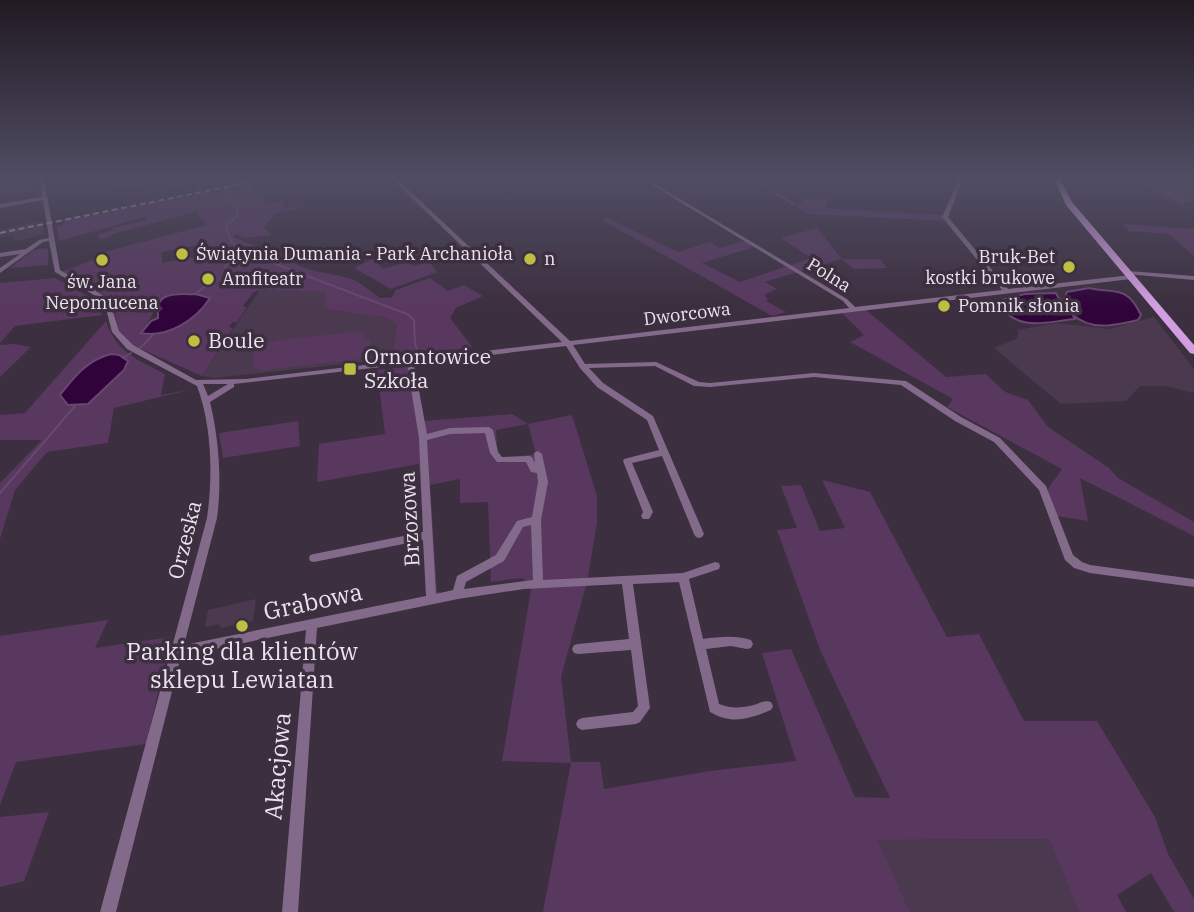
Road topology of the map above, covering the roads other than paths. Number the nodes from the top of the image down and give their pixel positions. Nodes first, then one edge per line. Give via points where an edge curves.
1 (47, 222) edge
2 (439, 222) edge
3 (715, 222) edge
4 (949, 222) edge
5 (1085, 222) edge
6 (48, 241) junction
7 (27, 251) junction
8 (0, 255) edge
9 (0, 271) edge
10 (1130, 275) junction
11 (1194, 278) edge
12 (1006, 291) junction
13 (853, 309) junction
14 (568, 343) junction
15 (1194, 351) edge
16 (410, 362) junction
17 (583, 366) junction
18 (219, 386) junction
19 (202, 391) junction
20 (423, 438) junction
21 (664, 452) junction
22 (538, 454) dead end
23 (541, 470) junction
24 (646, 516) dead end
25 (536, 520) junction
26 (699, 534) dead end
27 (428, 535) junction
28 (314, 558) dead end
29 (715, 566) dead end
30 (683, 577) junction
31 (627, 580) junction
32 (1194, 583) edge
33 (538, 584) junction
34 (458, 594) junction
35 (431, 599) junction
36 (312, 624) junction
37 (635, 644) junction
38 (747, 644) dead end
39 (699, 645) junction
40 (578, 649) dead end
41 (177, 652) junction
42 (768, 706) dead end
43 (582, 724) dead end
44 (108, 912) edge
45 (290, 912) edge

1 - 6 street
2 - 14 street
3 - 13 street, Polna
4 - 12 street
5 - 10 main road
6 - 7 street
6 - 19 street via 57,271 107,300 117,332 130,347
7 - 8 street
7 - 9 street
10 - 11 street, Dworcowa
10 - 12 street, Dworcowa
10 - 15 main road
12 - 13 street, Dworcowa
13 - 14 street, Dworcowa
14 - 16 street, Dworcowa
14 - 17 street
16 - 18 street, Dworcowa
16 - 20 street, Brzozowa
17 - 21 street via 600,385 650,418
17 - 32 street via 656,364 697,384 710,385 814,375 904,383 997,440 1029,472 1043,488 1075,564
18 - 19 street, Dworcowa
18 - 19 street, Dworcowa
19 - 41 street, Orzeska via 216,499
20 - 23 street via 450,431 489,430 500,460 529,458 534,470
20 - 27 street, Brzozowa
21 - 24 street via 627,461
21 - 26 street
22 - 23 street
23 - 25 street
25 - 33 street
25 - 34 street via 520,524 500,558 461,579
27 - 28 street
27 - 35 street, Brzozowa
29 - 30 street, Grabowa
30 - 31 street, Grabowa
30 - 39 street
31 - 33 street, Grabowa
31 - 37 street
33 - 34 street, Grabowa
34 - 35 street, Grabowa
35 - 36 street, Grabowa
36 - 41 street, Grabowa
36 - 45 street, Akacjowa
37 - 40 street
37 - 43 street via 642,713 636,718
38 - 39 street
39 - 42 street via 714,708 724,715
41 - 44 street, Orzeska

